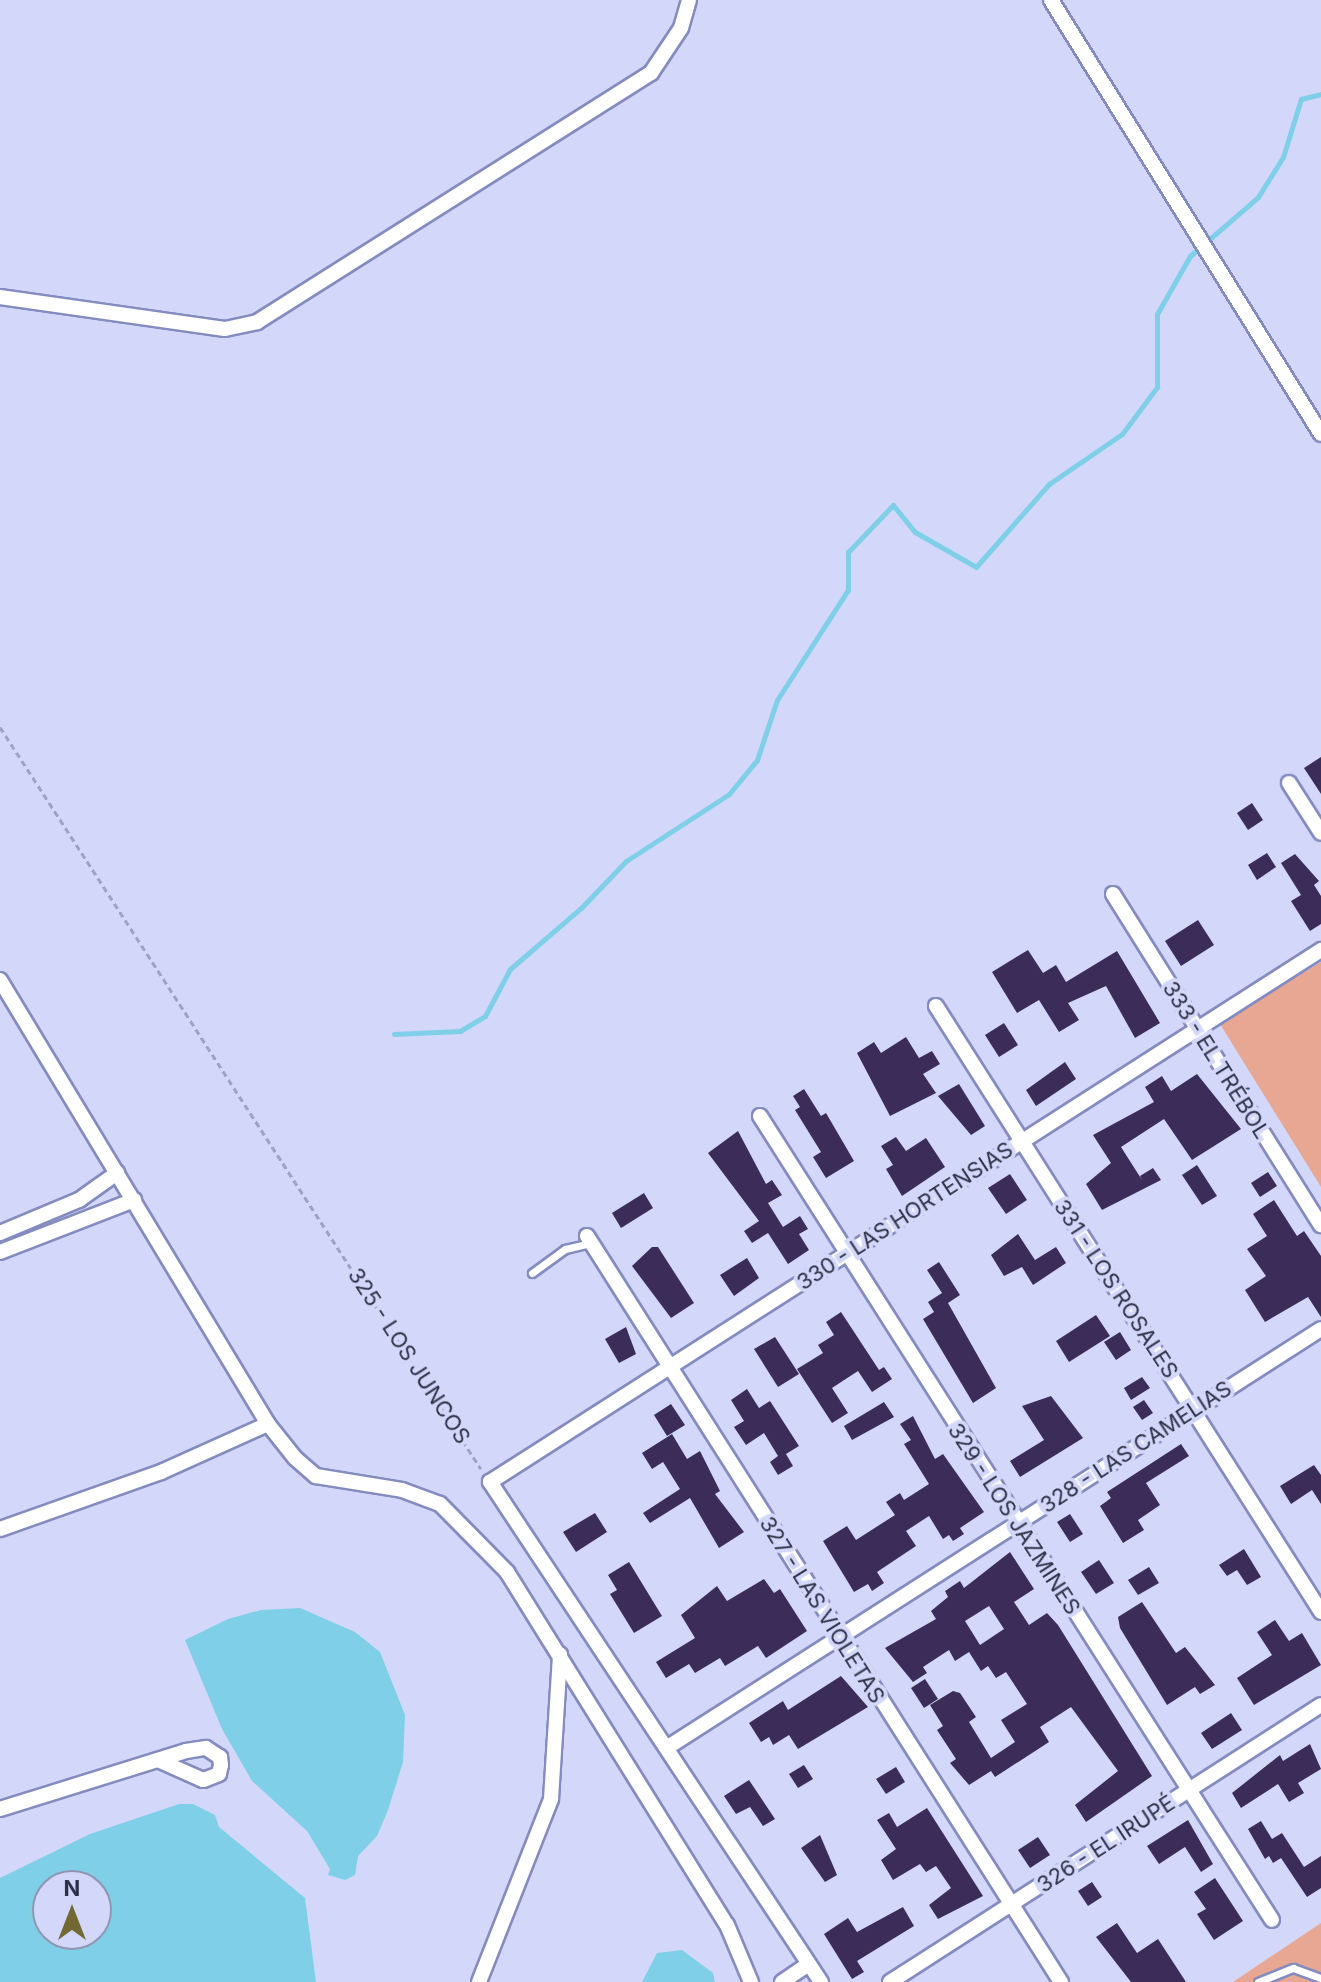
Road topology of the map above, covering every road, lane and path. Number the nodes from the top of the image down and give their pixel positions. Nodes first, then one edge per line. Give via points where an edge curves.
1 (689, 0) edge
2 (1051, 0) edge
3 (0, 297) edge
4 (1321, 434) edge
5 (0, 727) edge
6 (1289, 783) dead end
7 (1321, 833) edge
8 (1113, 894) dead end
9 (1321, 950) edge
10 (1, 981) edge
11 (936, 1006) dead end
12 (1195, 1030) junction
13 (760, 1116) dead end
14 (1020, 1142) junction
15 (117, 1173) junction
16 (134, 1200) junction
17 (1321, 1225) edge
18 (0, 1233) edge
19 (589, 1239) joint
20 (0, 1252) edge
21 (846, 1256) junction
22 (532, 1273) dead end
23 (1321, 1329) edge
24 (671, 1365) junction
25 (1194, 1410) junction
26 (268, 1424) junction
27 (490, 1482) junction
28 (1018, 1523) junction
29 (0, 1529) edge
30 (1321, 1612) edge
31 (838, 1638) junction
32 (560, 1654) junction
33 (1321, 1705) edge
34 (668, 1747) junction
35 (158, 1760) dead end
36 (1187, 1791) junction
37 (0, 1809) edge
38 (1010, 1906) junction
39 (1272, 1920) dead end
40 (809, 1964) junction
41 (1321, 1978) edge
42 (479, 1982) edge
43 (751, 1982) edge
44 (782, 1982) edge
45 (821, 1982) edge
46 (890, 1982) edge
47 (1061, 1982) edge
48 (1258, 1982) edge

1 - 3 street via 674,41 651,73 257,322 225,329
2 - 4 street
5 - 27 path, 325 - LOS JUNCOS
6 - 7 street
8 - 12 street, 333 - EL TRÉBOL
9 - 12 street, 330 - LAS HORTENSIAS
10 - 15 street
11 - 14 street, 331 - LOS ROSALES
12 - 14 street, 330 - LAS HORTENSIAS
12 - 17 street, 333 - EL TRÉBOL
13 - 21 street, 329 - LOS JAZMINES
14 - 21 street, 330 - LAS HORTENSIAS
14 - 25 street, 331 - LOS ROSALES
15 - 16 street
15 - 18 street via 79,1200
16 - 20 street
16 - 26 street
19 - 22 lane
19 - 24 street, 327 - LAS VIOLETAS
21 - 24 street, 330 - LAS HORTENSIAS
21 - 28 street, 329 - LOS JAZMINES
23 - 25 street, 328 - LAS CAMELIAS
24 - 27 street, 330 - LAS HORTENSIAS
24 - 31 street, 327 - LAS VIOLETAS
25 - 28 street, 328 - LAS CAMELIAS
25 - 30 street, 331 - LOS ROSALES
26 - 29 street via 161,1472
26 - 32 street via 316,1476 402,1490 440,1504 507,1572
27 - 34 street
28 - 31 street, 328 - LAS CAMELIAS
28 - 36 street, 329 - LOS JAZMINES
31 - 34 street, 328 - LAS CAMELIAS
31 - 38 street, 327 - LAS VIOLETAS
32 - 42 street via 551,1799
32 - 43 street via 727,1925
33 - 36 street, 326 - EL IRUPÉ
34 - 40 street
35 - 37 street
36 - 38 street, 326 - EL IRUPÉ
36 - 39 street, 329 - LOS JAZMINES
38 - 46 street, 326 - EL IRUPÉ
38 - 47 street, 327 - LAS VIOLETAS
40 - 44 street
40 - 45 street
41 - 48 lane via 1293,1968

